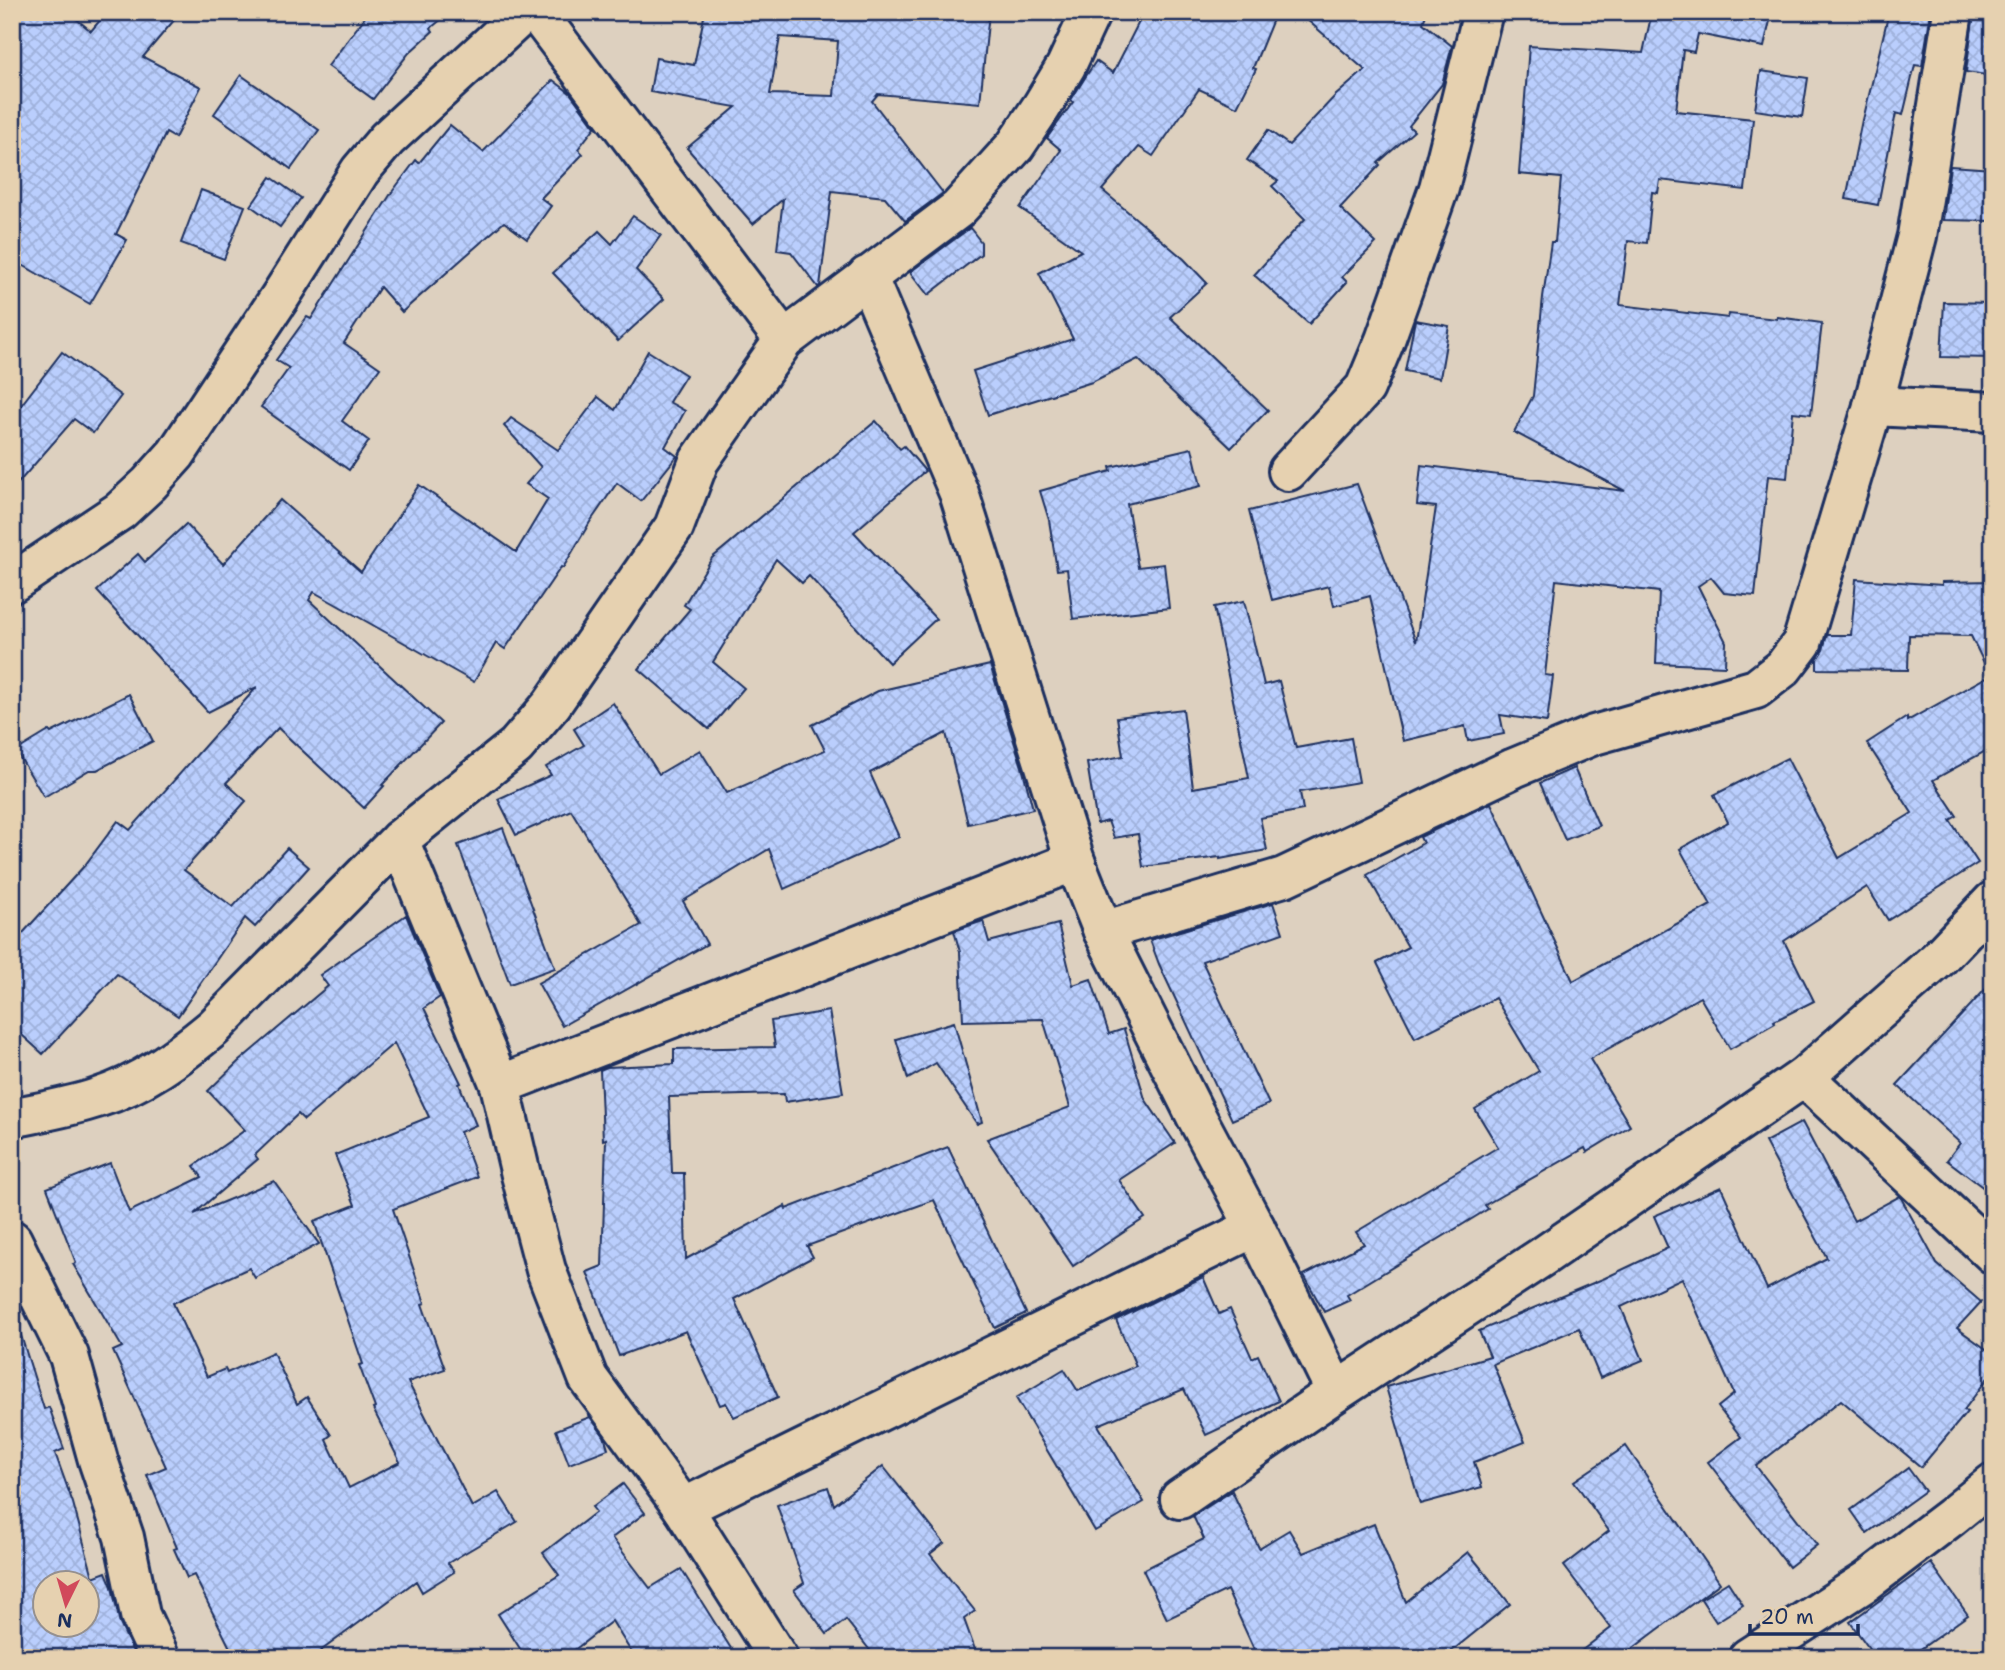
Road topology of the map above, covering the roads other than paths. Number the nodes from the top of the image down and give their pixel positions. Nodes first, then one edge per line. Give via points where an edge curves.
1 (525, 12) edge
2 (536, 12) edge
3 (1091, 12) edge
4 (1483, 12) edge
5 (1953, 12) edge
6 (867, 276) junction
7 (784, 340) junction
8 (1873, 406) junction
9 (1993, 412) edge
10 (1288, 471) dead end
11 (12, 583) edge
12 (399, 840) junction
13 (1075, 861) junction
14 (1993, 901) edge
15 (1103, 931) junction
16 (1804, 1076) junction
17 (500, 1085) junction
18 (12, 1118) edge
19 (1255, 1227) junction
20 (12, 1240) edge
21 (1993, 1254) edge
22 (1336, 1392) junction
23 (1993, 1483) edge
24 (1180, 1499) dead end
25 (683, 1508) junction
26 (160, 1658) edge
27 (778, 1658) edge
28 (1748, 1658) edge

1 - 11 street via 387,139 360,171 176,454 120,511
2 - 7 street
3 - 6 street via 1066,66 1015,146 958,209
4 - 10 street via 1439,188 1385,340 1365,387
5 - 8 street via 1917,236
6 - 7 street
6 - 13 street via 959,493
7 - 12 street via 699,461 674,527 552,704 516,746
8 - 9 street
8 - 15 street via 1802,643 1783,668 1756,689 1594,735 1284,877
12 - 17 street
12 - 18 street via 180,1056 99,1098
13 - 15 street
13 - 17 street
14 - 16 street via 1937,960
15 - 19 street
16 - 21 street
16 - 22 street
17 - 25 street via 546,1270 588,1378
19 - 22 street
19 - 25 street
20 - 26 street via 69,1356 124,1537 140,1615
22 - 24 street
23 - 28 street via 1867,1581
25 - 27 street

